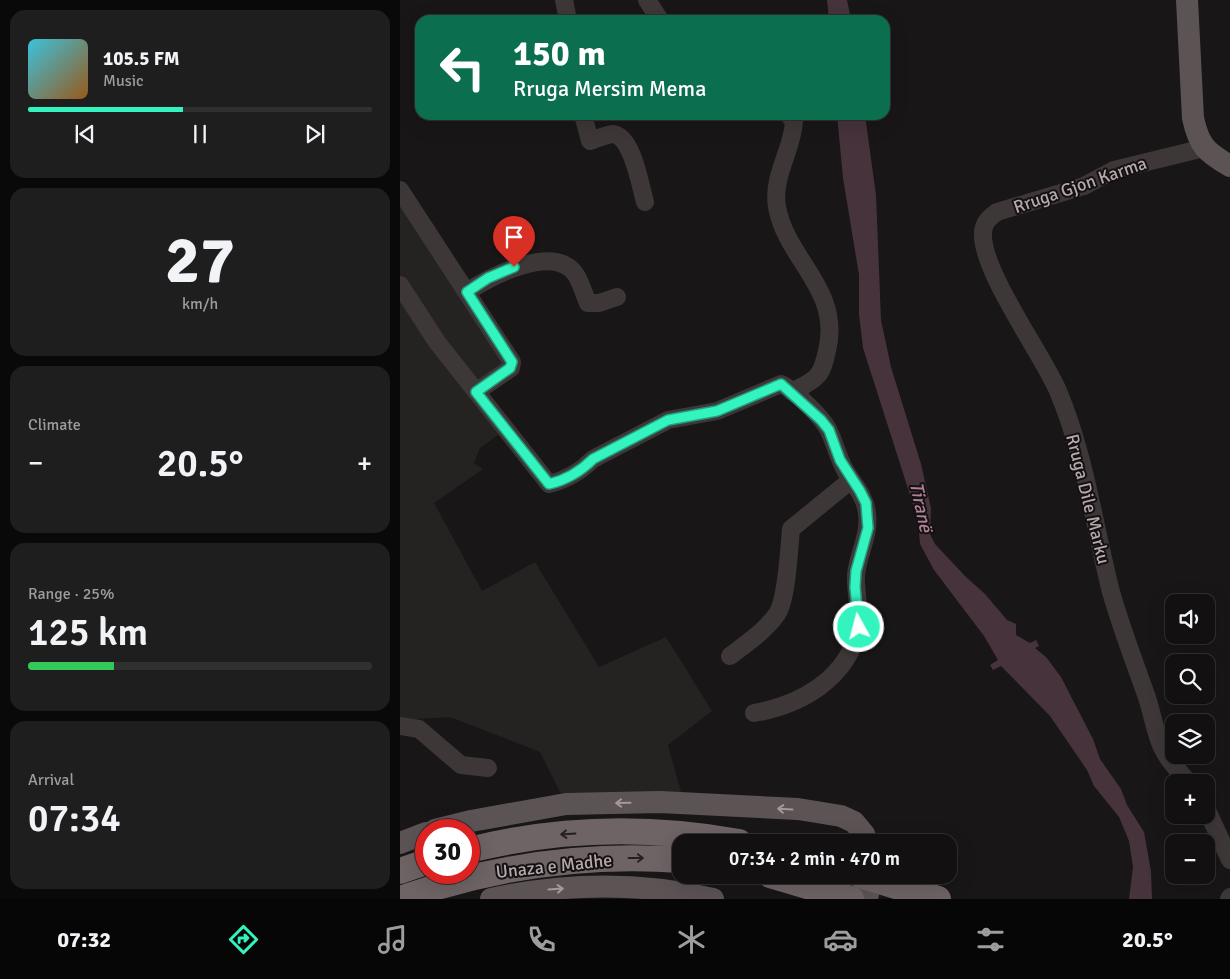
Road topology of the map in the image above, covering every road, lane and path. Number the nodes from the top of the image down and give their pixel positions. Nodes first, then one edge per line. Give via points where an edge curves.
1 (564, 0) edge
2 (647, 0) edge
3 (1187, 0) edge
4 (567, 15) edge
5 (657, 15) edge
6 (584, 120) edge
7 (793, 120) edge
8 (1204, 148) junction
9 (1230, 166) edge
10 (400, 190) edge
11 (645, 202) dead end
12 (987, 219) joint
13 (400, 285) edge
14 (467, 292) junction
15 (618, 297) dead end
16 (476, 392) junction
17 (792, 392) junction
18 (851, 480) junction
19 (730, 656) dead end
20 (754, 713) dead end
21 (400, 726) edge
22 (488, 768) dead end
23 (1181, 774) edge
24 (480, 819) edge
25 (1213, 824) edge
26 (678, 834) edge
27 (864, 834) edge
28 (415, 837) edge
29 (400, 843) edge
30 (480, 848) edge
31 (672, 860) edge
32 (1230, 860) edge
33 (415, 866) edge
34 (400, 871) edge
35 (801, 884) edge
36 (870, 884) edge
37 (889, 884) edge
38 (606, 892) edge
39 (842, 896) edge
40 (400, 899) edge
41 (491, 899) edge
42 (713, 899) edge
43 (867, 899) edge
44 (938, 899) edge

1 - 4 street
2 - 5 street
3 - 8 main road via 1193,118
6 - 11 street via 590,141 612,134 621,138 631,151
7 - 17 street via 793,135 780,167 776,198 782,222 824,296 829,343 818,376
8 - 9 main road
8 - 12 street, Rruga Gjon Karma via 1114,170 1084,186 997,212
10 - 14 street
12 - 23 street, Rruga Dile Marku via 983,244 989,266 1041,355 1058,392 1076,444 1128,649 1166,756
13 - 16 street via 437,342
14 - 15 street via 502,271 543,262 572,270 588,303
14 - 16 street via 512,362 510,368
16 - 17 street via 549,484 563,481 593,459 668,420 717,411 781,384
17 - 18 street via 829,430
18 - 19 street via 791,529 782,602 777,614
18 - 20 street via 860,491 867,514 866,542 856,571 859,627 846,659 827,682 803,699
21 - 22 street via 419,729 460,765
27 -> 24 main road via 854,822 842,816 798,809 660,802 566,804
25 - 32 street
26 -> 30 highway, Unaza e Madhe via 609,831 542,836
28 - 29 main road
40 -> 31 highway, Unaza e Madhe via 494,871 596,859
33 - 34 highway
35 - 39 highway
36 - 43 main road
37 - 44 highway, bridge
41 -> 38 main road via 525,892
38 - 42 main road via 655,889

